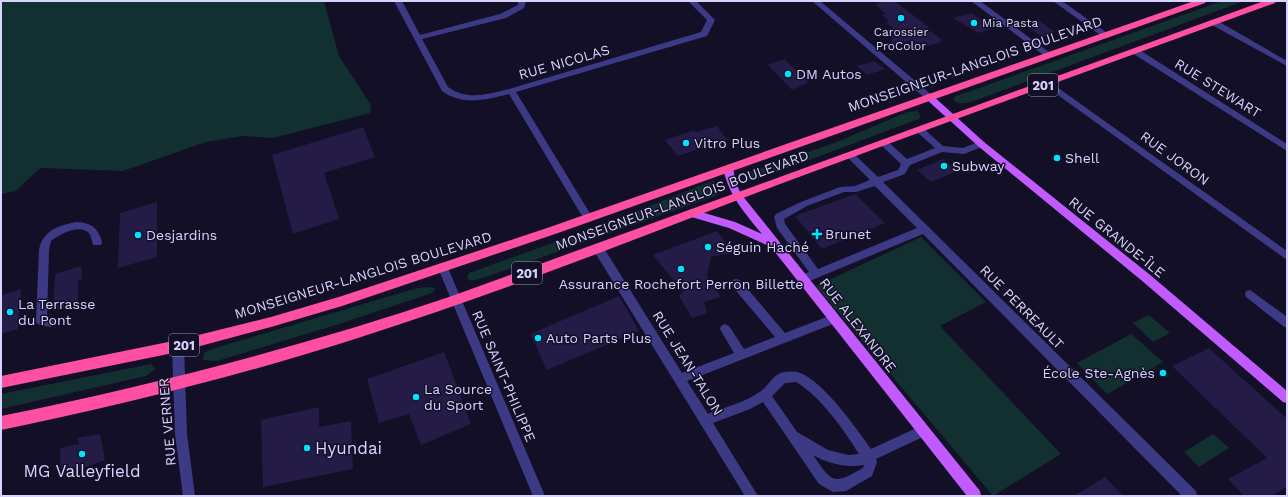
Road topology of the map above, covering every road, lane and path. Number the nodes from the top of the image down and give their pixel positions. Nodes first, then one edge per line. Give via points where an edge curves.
1 (398, 1) edge
2 (522, 1) edge
3 (692, 1) edge
4 (816, 1) edge
5 (975, 1) edge
6 (1057, 1) edge
7 (1202, 1) edge
8 (1272, 1) edge
9 (1213, 22) junction
10 (1106, 35) junction
11 (417, 38) junction
12 (1135, 51) junction
13 (1049, 55) junction
14 (1287, 64) edge
15 (1047, 83) junction
16 (511, 91) junction
17 (929, 97) junction
18 (952, 118) junction
19 (920, 130) junction
20 (884, 143) junction
21 (981, 144) junction
22 (1287, 148) edge
23 (940, 149) junction
24 (850, 155) junction
25 (906, 163) junction
26 (728, 168) junction
27 (877, 182) junction
28 (737, 196) junction
29 (692, 213) junction
30 (588, 218) junction
31 (923, 230) junction
32 (97, 242) dead end
33 (774, 244) junction
34 (598, 248) junction
35 (1287, 256) edge
36 (443, 268) junction
37 (816, 274) junction
38 (803, 279) junction
39 (736, 283) dead end
40 (1250, 294) dead end
41 (455, 299) junction
42 (834, 319) junction
43 (50, 322) dead end
44 (1287, 323) edge
45 (725, 329) dead end
46 (783, 339) junction
47 (178, 346) junction
48 (741, 355) junction
49 (680, 378) junction
50 (1, 382) edge
51 (178, 383) junction
52 (765, 395) junction
53 (1287, 398) edge
54 (706, 420) junction
55 (1, 423) edge
56 (923, 431) junction
57 (793, 436) junction
58 (869, 456) junction
59 (190, 496) edge
60 (539, 496) edge
61 (752, 496) edge
62 (975, 496) edge
63 (1190, 496) edge

1 - 11 street
2 - 11 street via 521,6 503,16
3 - 16 street, RUE NICOLAS via 711,20 704,34
4 - 17 street
5 - 13 street
6 - 10 street
7 - 10 highway, MONSEIGNEUR-LANGLOIS BOULEVARD / 201
8 - 9 highway, MONSEIGNEUR-LANGLOIS BOULEVARD / 201
9 - 12 highway, MONSEIGNEUR-LANGLOIS BOULEVARD / 201
9 - 14 street
10 - 13 highway, MONSEIGNEUR-LANGLOIS BOULEVARD / 201
11 - 16 street via 445,89 451,95 479,98
12 - 15 highway, MONSEIGNEUR-LANGLOIS BOULEVARD / 201
12 - 22 street, RUE STEWART
13 - 17 highway, MONSEIGNEUR-LANGLOIS BOULEVARD / 201
15 - 18 highway, MONSEIGNEUR-LANGLOIS BOULEVARD / 201
15 - 35 street, RUE JORON
16 - 30 street, RUE NICOLAS
17 - 18 main road, RUE GRANDE-ÎLE
17 - 26 highway, MONSEIGNEUR-LANGLOIS BOULEVARD / 201
18 - 19 highway, MONSEIGNEUR-LANGLOIS BOULEVARD / 201
18 - 21 main road, RUE GRANDE-ÎLE
19 - 20 highway, MONSEIGNEUR-LANGLOIS BOULEVARD / 201
19 - 23 street
20 - 24 highway, MONSEIGNEUR-LANGLOIS BOULEVARD / 201
20 - 25 street
21 - 23 street via 964,151
21 - 53 main road, RUE GRANDE-ÎLE via 1145,277
23 - 25 street
24 - 27 street, RUE PERREAULT
24 - 28 highway, MONSEIGNEUR-LANGLOIS BOULEVARD / 201
25 - 27 street via 902,172
26 - 28 main road, RUE ALEXANDRE
26 - 30 highway, MONSEIGNEUR-LANGLOIS BOULEVARD / 201
27 - 31 street, RUE PERREAULT
27 - 37 street via 856,189 843,188 779,217 780,225
28 - 29 highway, MONSEIGNEUR-LANGLOIS BOULEVARD / 201
28 - 33 main road, RUE ALEXANDRE
29 - 33 main road via 732,225
29 - 34 highway, MONSEIGNEUR-LANGLOIS BOULEVARD / 201
30 - 36 highway, MONSEIGNEUR-LANGLOIS BOULEVARD / 201
31 - 37 street
31 - 63 street, RUE PERREAULT
32 - 43 street via 93,231 78,226 55,233 47,240 44,250 41,321
33 - 38 main road, RUE ALEXANDRE
34 - 41 highway, MONSEIGNEUR-LANGLOIS BOULEVARD / 201
34 - 49 street, RUE JEAN-TALON
36 - 41 street, RUE SAINT-PHILIPPE
36 - 47 highway, MONSEIGNEUR-LANGLOIS BOULEVARD / 201 via 299,314
37 - 38 street
38 - 42 main road, RUE ALEXANDRE
39 - 46 street
40 - 44 street
41 - 51 highway, MONSEIGNEUR-LANGLOIS BOULEVARD / 201 via 326,342
41 - 60 street, RUE SAINT-PHILIPPE
42 - 46 street
42 - 56 main road, RUE ALEXANDRE
45 - 48 street
46 - 48 street
47 - 50 highway, MONSEIGNEUR-LANGLOIS BOULEVARD / 201
47 - 51 street, RUE VERNER
48 - 49 street
49 - 54 street, RUE JEAN-TALON
51 - 55 highway, MONSEIGNEUR-LANGLOIS BOULEVARD / 201
51 - 59 street, RUE VERNER via 181,434
52 - 54 street
52 - 57 street
52 - 58 street via 782,378 798,377 815,389
54 - 61 street, RUE JEAN-TALON
56 - 58 street
56 - 62 main road, RUE ALEXANDRE
57 - 58 street via 825,455 848,461
57 - 58 street via 822,480 833,486 846,485 868,472 872,462

